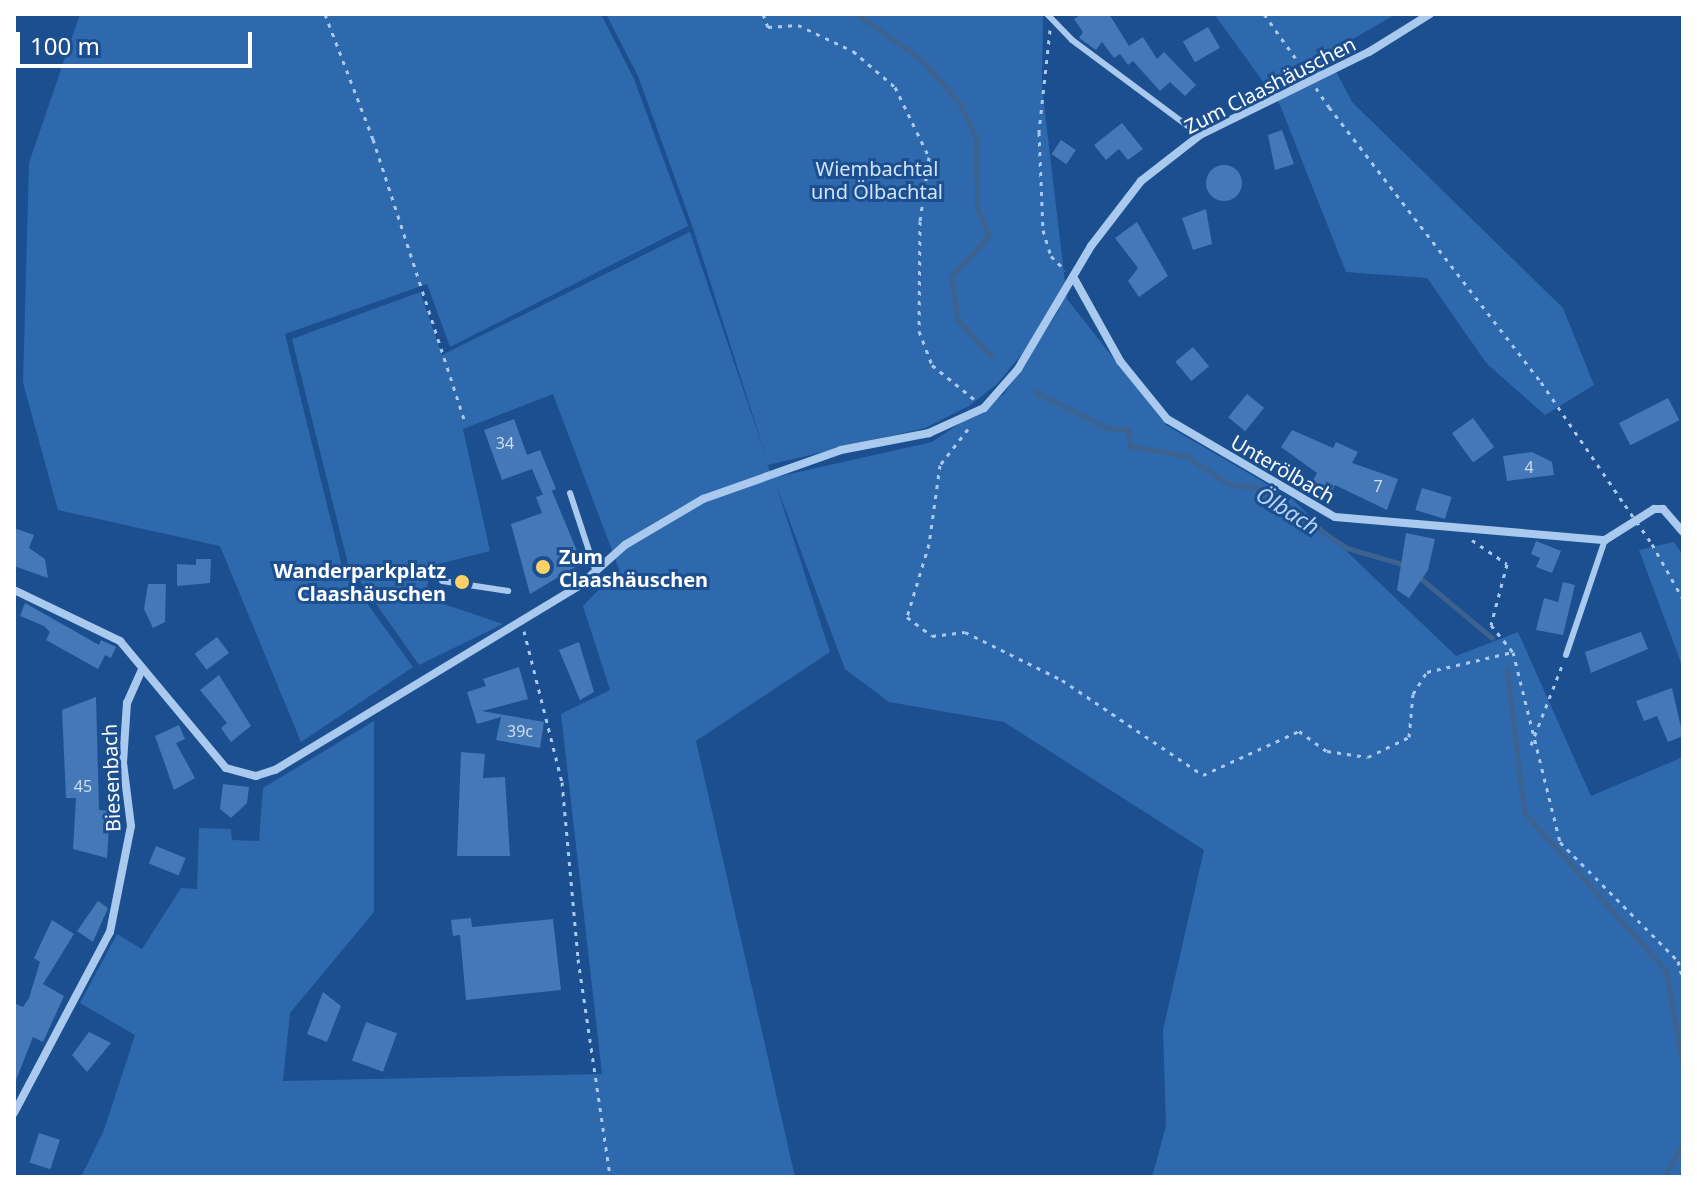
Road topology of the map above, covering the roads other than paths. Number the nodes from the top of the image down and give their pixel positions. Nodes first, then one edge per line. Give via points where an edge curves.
1 (1047, 14) edge
2 (1430, 14) edge
3 (1200, 135) junction
4 (1075, 280) junction
5 (570, 493) dead end
6 (1683, 532) edge
7 (1605, 540) junction
8 (596, 572) junction
9 (442, 581) dead end
10 (14, 590) edge
11 (508, 591) dead end
12 (1566, 655) road end
13 (141, 671) junction
14 (14, 1113) edge

1 - 3 lane
2 - 3 street, Zum Claashäuschen via 1369,52
3 - 4 street, Zum Claashäuschen via 1117,206
4 - 7 street, Unterölbach via 1120,361 1167,419 1335,517
4 - 8 street, Zum Claashäuschen via 1018,369 984,408 929,433 841,450 715,494 659,522
5 - 8 lane
6 - 7 street via 1663,509 1654,509
7 - 12 lane
8 - 13 street, Zum Claashäuschen via 256,776 226,768
9 - 11 lane
10 - 13 street via 120,641
13 - 14 street, Biesenbach via 131,683 125,713 123,763 131,826 110,932

